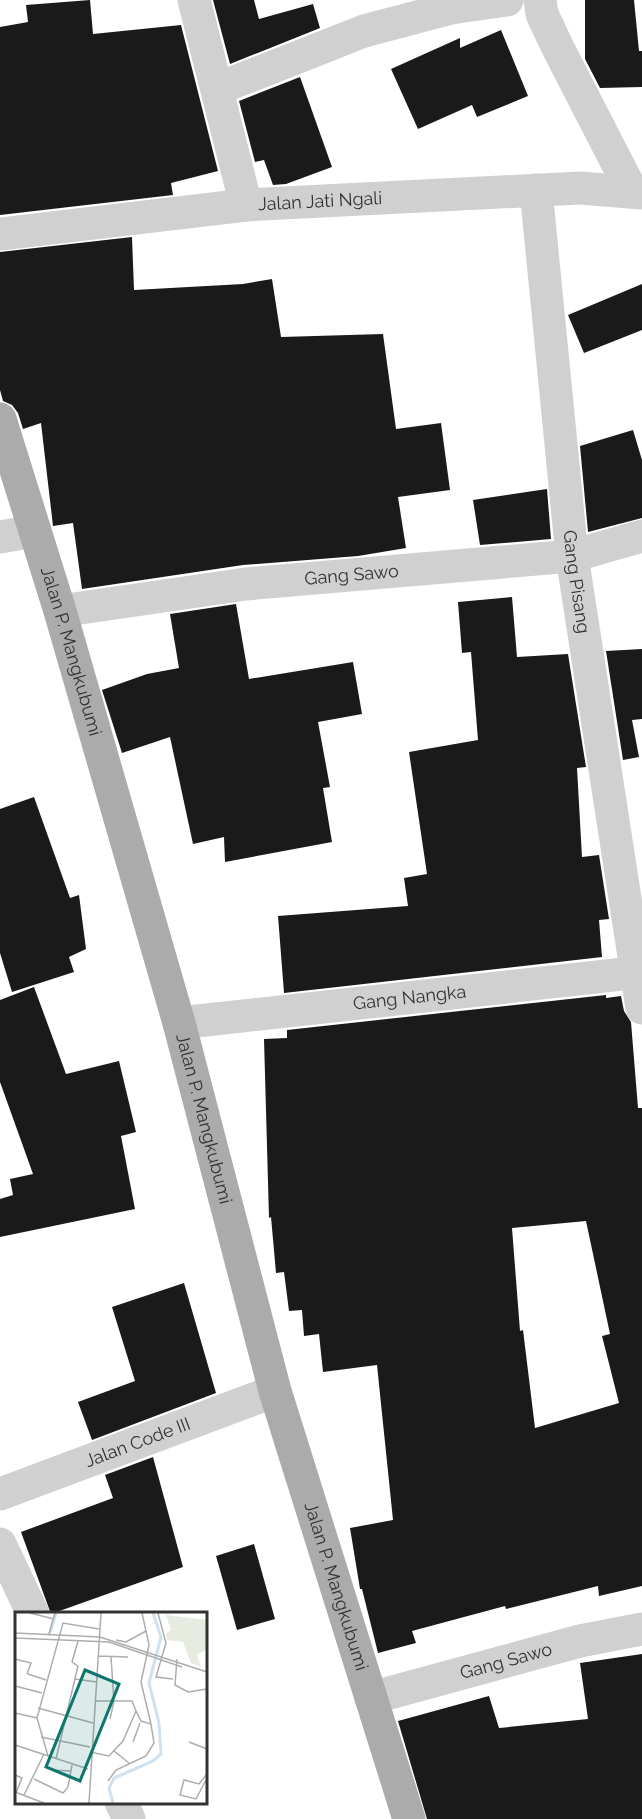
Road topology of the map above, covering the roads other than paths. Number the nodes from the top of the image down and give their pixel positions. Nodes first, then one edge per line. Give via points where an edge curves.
1 (194, 0) edge
2 (507, 0) edge
3 (540, 0) edge
4 (217, 89) junction
5 (536, 190) junction
6 (637, 193) edge
7 (246, 205) junction
8 (0, 234) edge
9 (0, 419) edge
10 (34, 531) junction
11 (642, 536) edge
12 (0, 537) edge
13 (572, 556) junction
14 (60, 611) junction
15 (639, 973) edge
16 (642, 1008) edge
17 (179, 1023) junction
18 (275, 1391) junction
19 (0, 1494) edge
20 (0, 1544) edge
21 (32, 1612) edge
22 (642, 1629) edge
23 (371, 1698) junction
24 (122, 1804) edge
25 (129, 1819) edge
26 (409, 1819) edge

1 - 4 street
2 - 4 street via 451,8 364,31
3 - 6 street via 542,14 557,45
4 - 7 street
5 - 6 street, Jalan Jati Ngali via 580,188
5 - 7 street, Jalan Jati Ngali
5 - 13 street, Gang Pisang
7 - 8 street, Jalan Jati Ngali
9 - 10 main road, Jalan P. Mangkubumi
10 - 12 street
10 - 14 main road, Jalan P. Mangkubumi
11 - 13 street, Gang Sawo
13 - 14 street, Gang Sawo via 246,584
13 - 15 street, Gang Pisang
14 - 17 main road, Jalan P. Mangkubumi
15 - 16 street, Gang Pisang
15 - 17 street, Gang Nangka
17 - 18 main road, Jalan P. Mangkubumi
18 - 19 street, Jalan Code III
18 - 23 main road, Jalan P. Mangkubumi
20 - 21 street
22 - 23 street, Gang Sawo via 580,1641
23 - 26 main road, Jalan P. Mangkubumi
24 - 25 street

